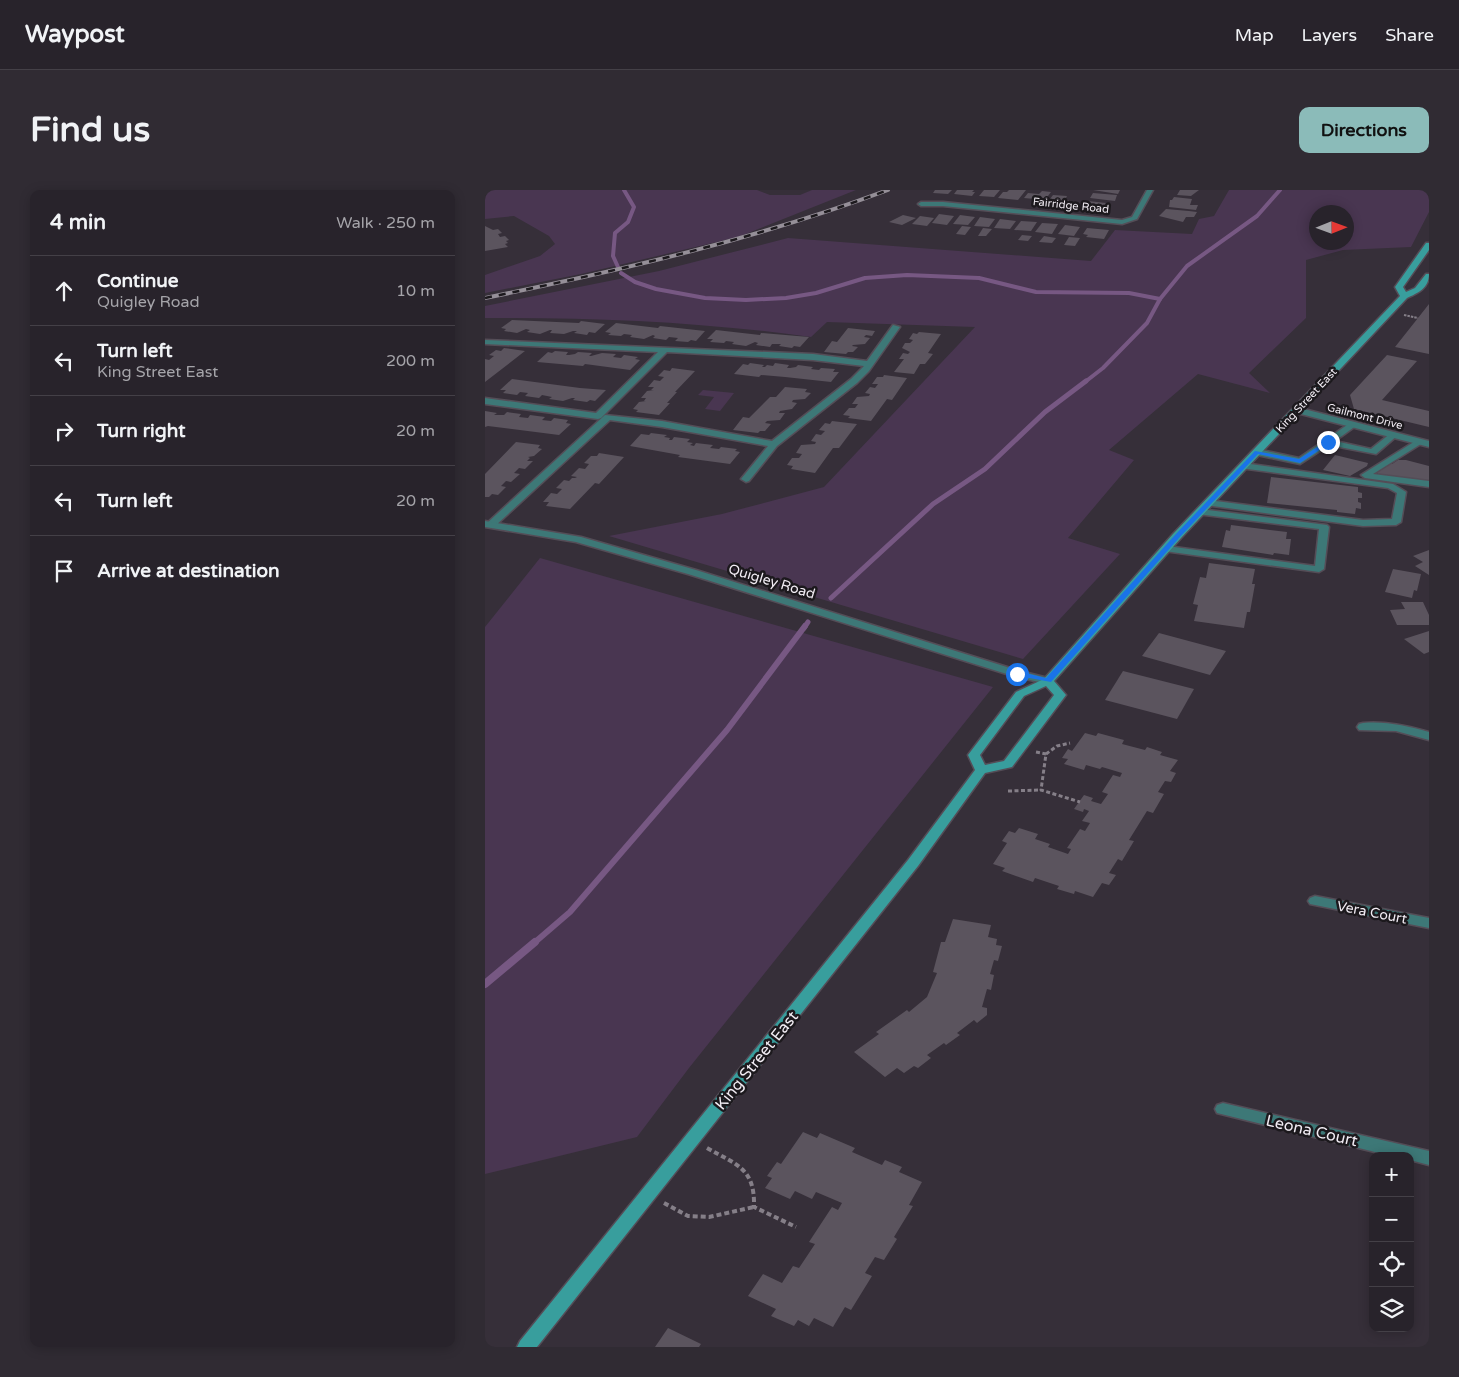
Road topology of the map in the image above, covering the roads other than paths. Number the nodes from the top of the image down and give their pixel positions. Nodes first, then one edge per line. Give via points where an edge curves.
1 (1150, 190) edge
2 (921, 204) dead end
3 (1428, 248) edge
4 (1429, 276) edge
5 (1404, 296) junction
6 (896, 327) dead end
7 (485, 342) edge
8 (665, 350) junction
9 (868, 364) junction
10 (485, 401) edge
11 (1296, 410) junction
12 (598, 416) junction
13 (608, 417) junction
14 (1353, 425) junction
15 (1394, 435) junction
16 (1328, 442) junction
17 (1424, 443) edge
18 (774, 444) junction
19 (1383, 444) junction
20 (1403, 450) junction
21 (1257, 452) junction
22 (1243, 466) junction
23 (746, 479) dead end
24 (1429, 484) edge
25 (1208, 504) junction
26 (1201, 512) junction
27 (488, 524) edge
28 (1167, 549) junction
29 (1048, 681) junction
30 (1363, 727) dead end
31 (1429, 736) edge
32 (981, 770) junction
33 (1315, 902) dead end
34 (1429, 923) edge
35 (1223, 1109) dead end
36 (1429, 1158) edge
37 (526, 1347) edge

1 - 2 street, Fairridge Road via 1135,218 1130,221
3 - 5 main road via 1399,287
4 - 5 main road, King Street East via 1418,290
5 - 11 main road, King Street East
6 - 9 street
7 - 8 street
8 - 9 street via 813,357
8 - 12 street
9 - 18 street via 854,381
10 - 12 street
11 - 14 street, Gailmont Drive
11 - 21 main road, King Street East
12 - 13 lane
13 - 18 street
13 - 27 street
14 - 15 street, Gailmont Drive
14 - 16 lane
15 - 17 street, Gailmont Drive
15 - 19 lane
16 - 19 lane via 1373,452
16 - 21 lane via 1300,462
17 - 20 lane
18 - 23 street
19 - 20 lane
20 - 24 lane via 1365,475
21 - 22 main road, King Street East
22 - 25 main road, King Street East
22 - 25 lane via 1390,486 1402,492 1396,522 1363,523
25 - 26 main road, King Street East
26 - 28 main road, King Street East
26 - 28 lane via 1324,527 1319,569
27 - 29 street, Quigley Road via 577,539
28 - 29 main road, King Street East
29 - 32 main road, King Street East via 1020,694 974,755
29 - 32 main road via 1060,694 1008,764
30 - 31 street via 1401,727
32 - 37 main road, King Street East via 913,863
33 - 34 street, Vera Court
35 - 36 street, Leona Court

